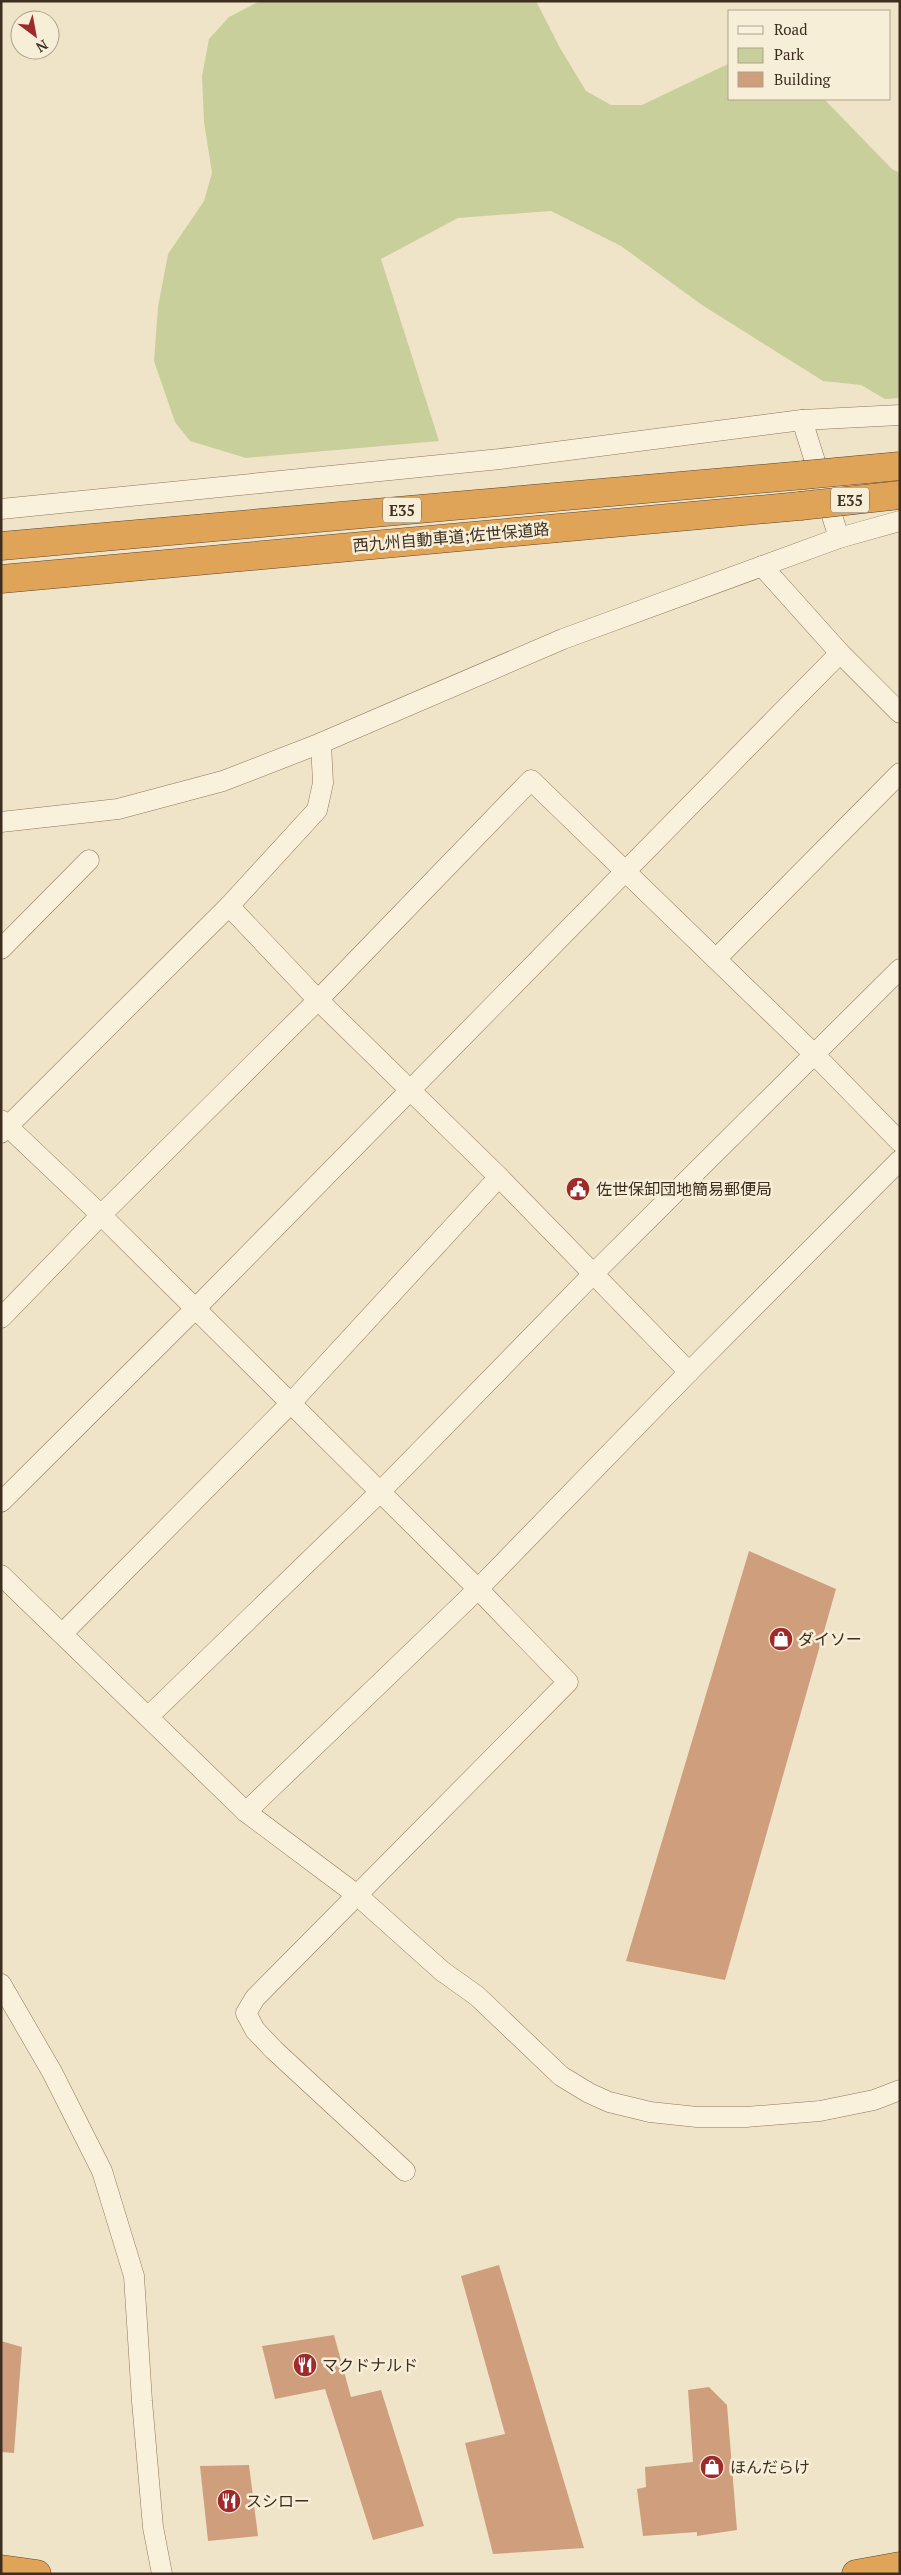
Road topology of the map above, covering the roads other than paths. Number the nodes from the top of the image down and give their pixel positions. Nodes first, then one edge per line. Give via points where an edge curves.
1 (900, 415) edge
2 (802, 420) junction
3 (900, 466) edge
4 (900, 495) edge
5 (1, 508) edge
6 (900, 521) edge
7 (839, 538) junction
8 (1, 546) edge
9 (762, 566) junction
10 (1, 579) edge
11 (840, 653) junction
12 (900, 713) edge
13 (321, 743) junction
14 (900, 773) edge
15 (1, 822) edge
16 (88, 860) dead end
17 (626, 871) junction
18 (230, 906) junction
19 (1, 948) edge
20 (716, 959) junction
21 (900, 968) edge
22 (318, 1000) junction
23 (815, 1055) junction
24 (409, 1089) junction
25 (3, 1126) edge
26 (900, 1142) edge
27 (900, 1160) edge
28 (498, 1177) junction
29 (100, 1215) junction
30 (592, 1274) junction
31 (195, 1309) junction
32 (1, 1318) edge
33 (689, 1372) junction
34 (290, 1404) junction
35 (379, 1493) junction
36 (1, 1502) edge
37 (1, 1575) edge
38 (478, 1589) junction
39 (63, 1633) junction
40 (150, 1716) junction
41 (246, 1812) junction
42 (357, 1895) junction
43 (1, 1984) edge
44 (900, 2090) edge
45 (405, 2171) dead end
46 (900, 2566) edge
47 (1, 2569) edge
48 (37, 2574) edge
49 (162, 2574) edge
50 (856, 2574) edge

1 - 2 street
2 - 5 street via 500,459
2 - 7 street
3 - 8 highway, 西九州自動車道;佐世保道路 / E35, bridge
4 - 10 highway, 西九州自動車道;佐世保道路 / E35, bridge
6 - 7 street
7 - 9 street
9 - 11 street
9 - 13 street via 563,639
11 - 12 street
11 - 17 street
13 - 15 street via 223,781 118,809
13 - 18 street via 323,784 317,810
14 - 20 street
16 - 19 street
17 - 20 street
17 - 22 street via 531,780
17 - 24 street
18 - 22 street
18 - 25 street
20 - 23 street
21 - 23 street
22 - 24 street
22 - 29 street
23 - 26 street
23 - 30 street
24 - 28 street
24 - 31 street
25 - 29 street
27 - 33 street
28 - 30 street
28 - 34 street
29 - 31 street
29 - 32 street
30 - 33 street
30 - 35 street
31 - 34 street
31 - 36 street
33 - 38 street
34 - 35 street
34 - 39 street
35 - 38 street
35 - 40 street
37 - 39 street
38 - 41 street
38 - 42 street via 568,1682
39 - 40 street
40 - 41 street
41 - 42 street
42 - 44 street via 442,1971 477,1996 561,2076 609,2102 650,2112 746,2118 820,2111 874,2100
42 - 45 street via 255,1998 246,2012 255,2030 274,2050
43 - 49 street via 52,2072 102,2171 134,2276 152,2518
46 - 50 highway
47 - 48 highway

